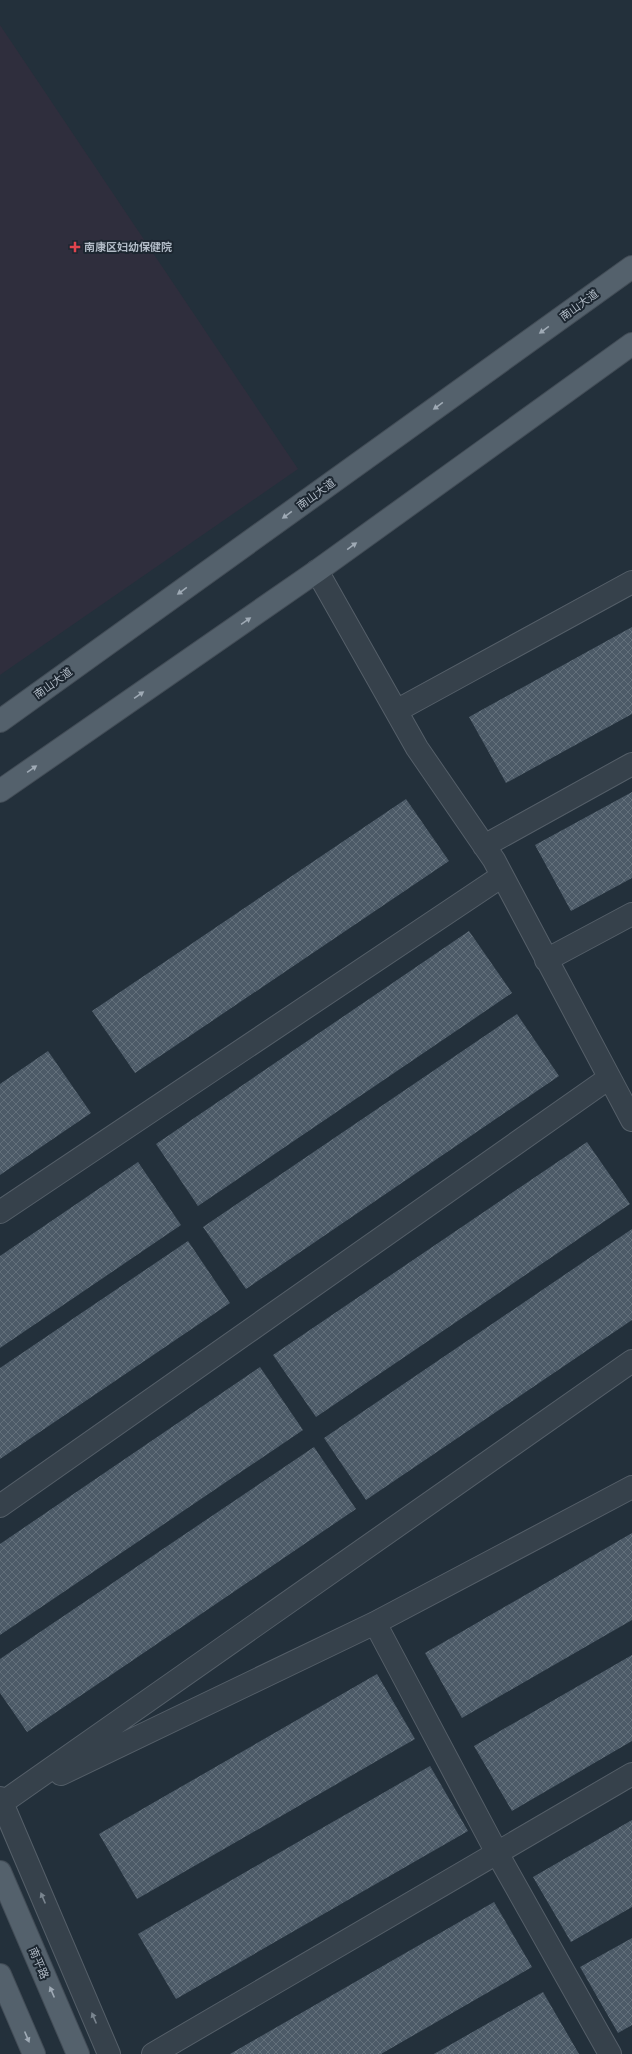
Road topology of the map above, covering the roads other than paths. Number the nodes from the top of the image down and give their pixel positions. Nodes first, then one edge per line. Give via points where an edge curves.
1 (632, 266) edge
2 (632, 344) edge
3 (317, 571) junction
4 (632, 582) edge
5 (396, 711) junction
6 (0, 721) edge
7 (632, 764) edge
8 (0, 791) edge
9 (484, 846) junction
10 (502, 876) junction
11 (632, 914) edge
12 (546, 960) junction
13 (609, 1078) junction
14 (632, 1120) edge
15 (0, 1212) edge
16 (632, 1361) edge
17 (632, 1487) edge
18 (0, 1506) edge
19 (375, 1623) junction
20 (632, 1774) edge
21 (1, 1800) edge
22 (497, 1853) junction
23 (0, 1872) edge
24 (0, 1975) edge
25 (34, 2054) edge
26 (78, 2054) edge
27 (109, 2054) edge
28 (153, 2054) edge
29 (610, 2054) edge

1 -> 6 main road, 南山大道
3 -> 2 main road
3 - 5 street
8 -> 3 main road
4 - 5 street
5 - 9 street via 416,748
7 - 9 street
9 - 10 street
10 - 12 street
10 - 15 street
11 - 12 street
12 - 13 street
13 - 14 street
13 - 18 street
16 - 21 street
17 - 19 street
19 - 21 street
19 - 22 street
20 - 22 street
27 -> 21 street
22 - 28 street
22 - 29 street
26 -> 23 main road, 南平路
24 -> 25 main road

